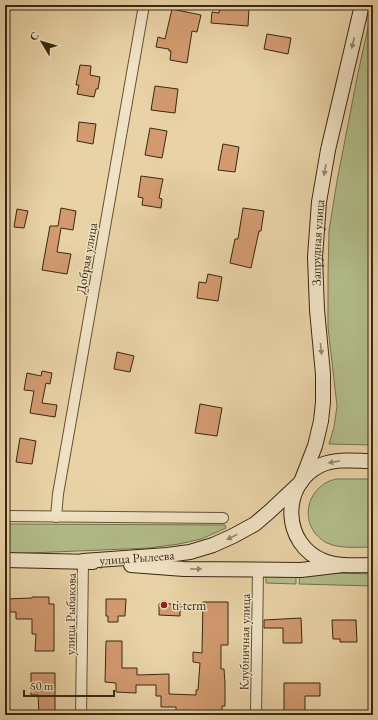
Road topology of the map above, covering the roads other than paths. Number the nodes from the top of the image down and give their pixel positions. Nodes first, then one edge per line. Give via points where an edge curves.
1 (144, 5) edge
2 (362, 5) edge
3 (373, 461) edge
4 (301, 482) junction
5 (5, 516) edge
6 (56, 516) junction
7 (223, 518) dead end
8 (5, 560) edge
9 (83, 561) junction
10 (343, 565) junction
11 (373, 565) edge
12 (258, 570) junction
13 (81, 715) edge
14 (256, 715) edge

1 - 6 street, Добрая улица
2 -> 4 main road, Запрудная улица via 319,202 315,269 323,402 317,440
3 -> 4 main road, улица Рылеева via 329,462 309,473
4 -> 9 main road, улица Рылеева via 250,527 220,542 190,552
4 - 10 main road, Запрудная улица via 291,507 291,522 297,537 306,550 318,559
5 - 6 street
6 - 7 street
8 - 9 main road, улица Рылеева
9 -> 12 main road, улица Рылеева via 184,569
9 - 13 street, улица Рыбакова
10 - 11 main road
10 - 12 main road, улица Рылеева via 300,570
12 - 14 street, Клубничная улица

